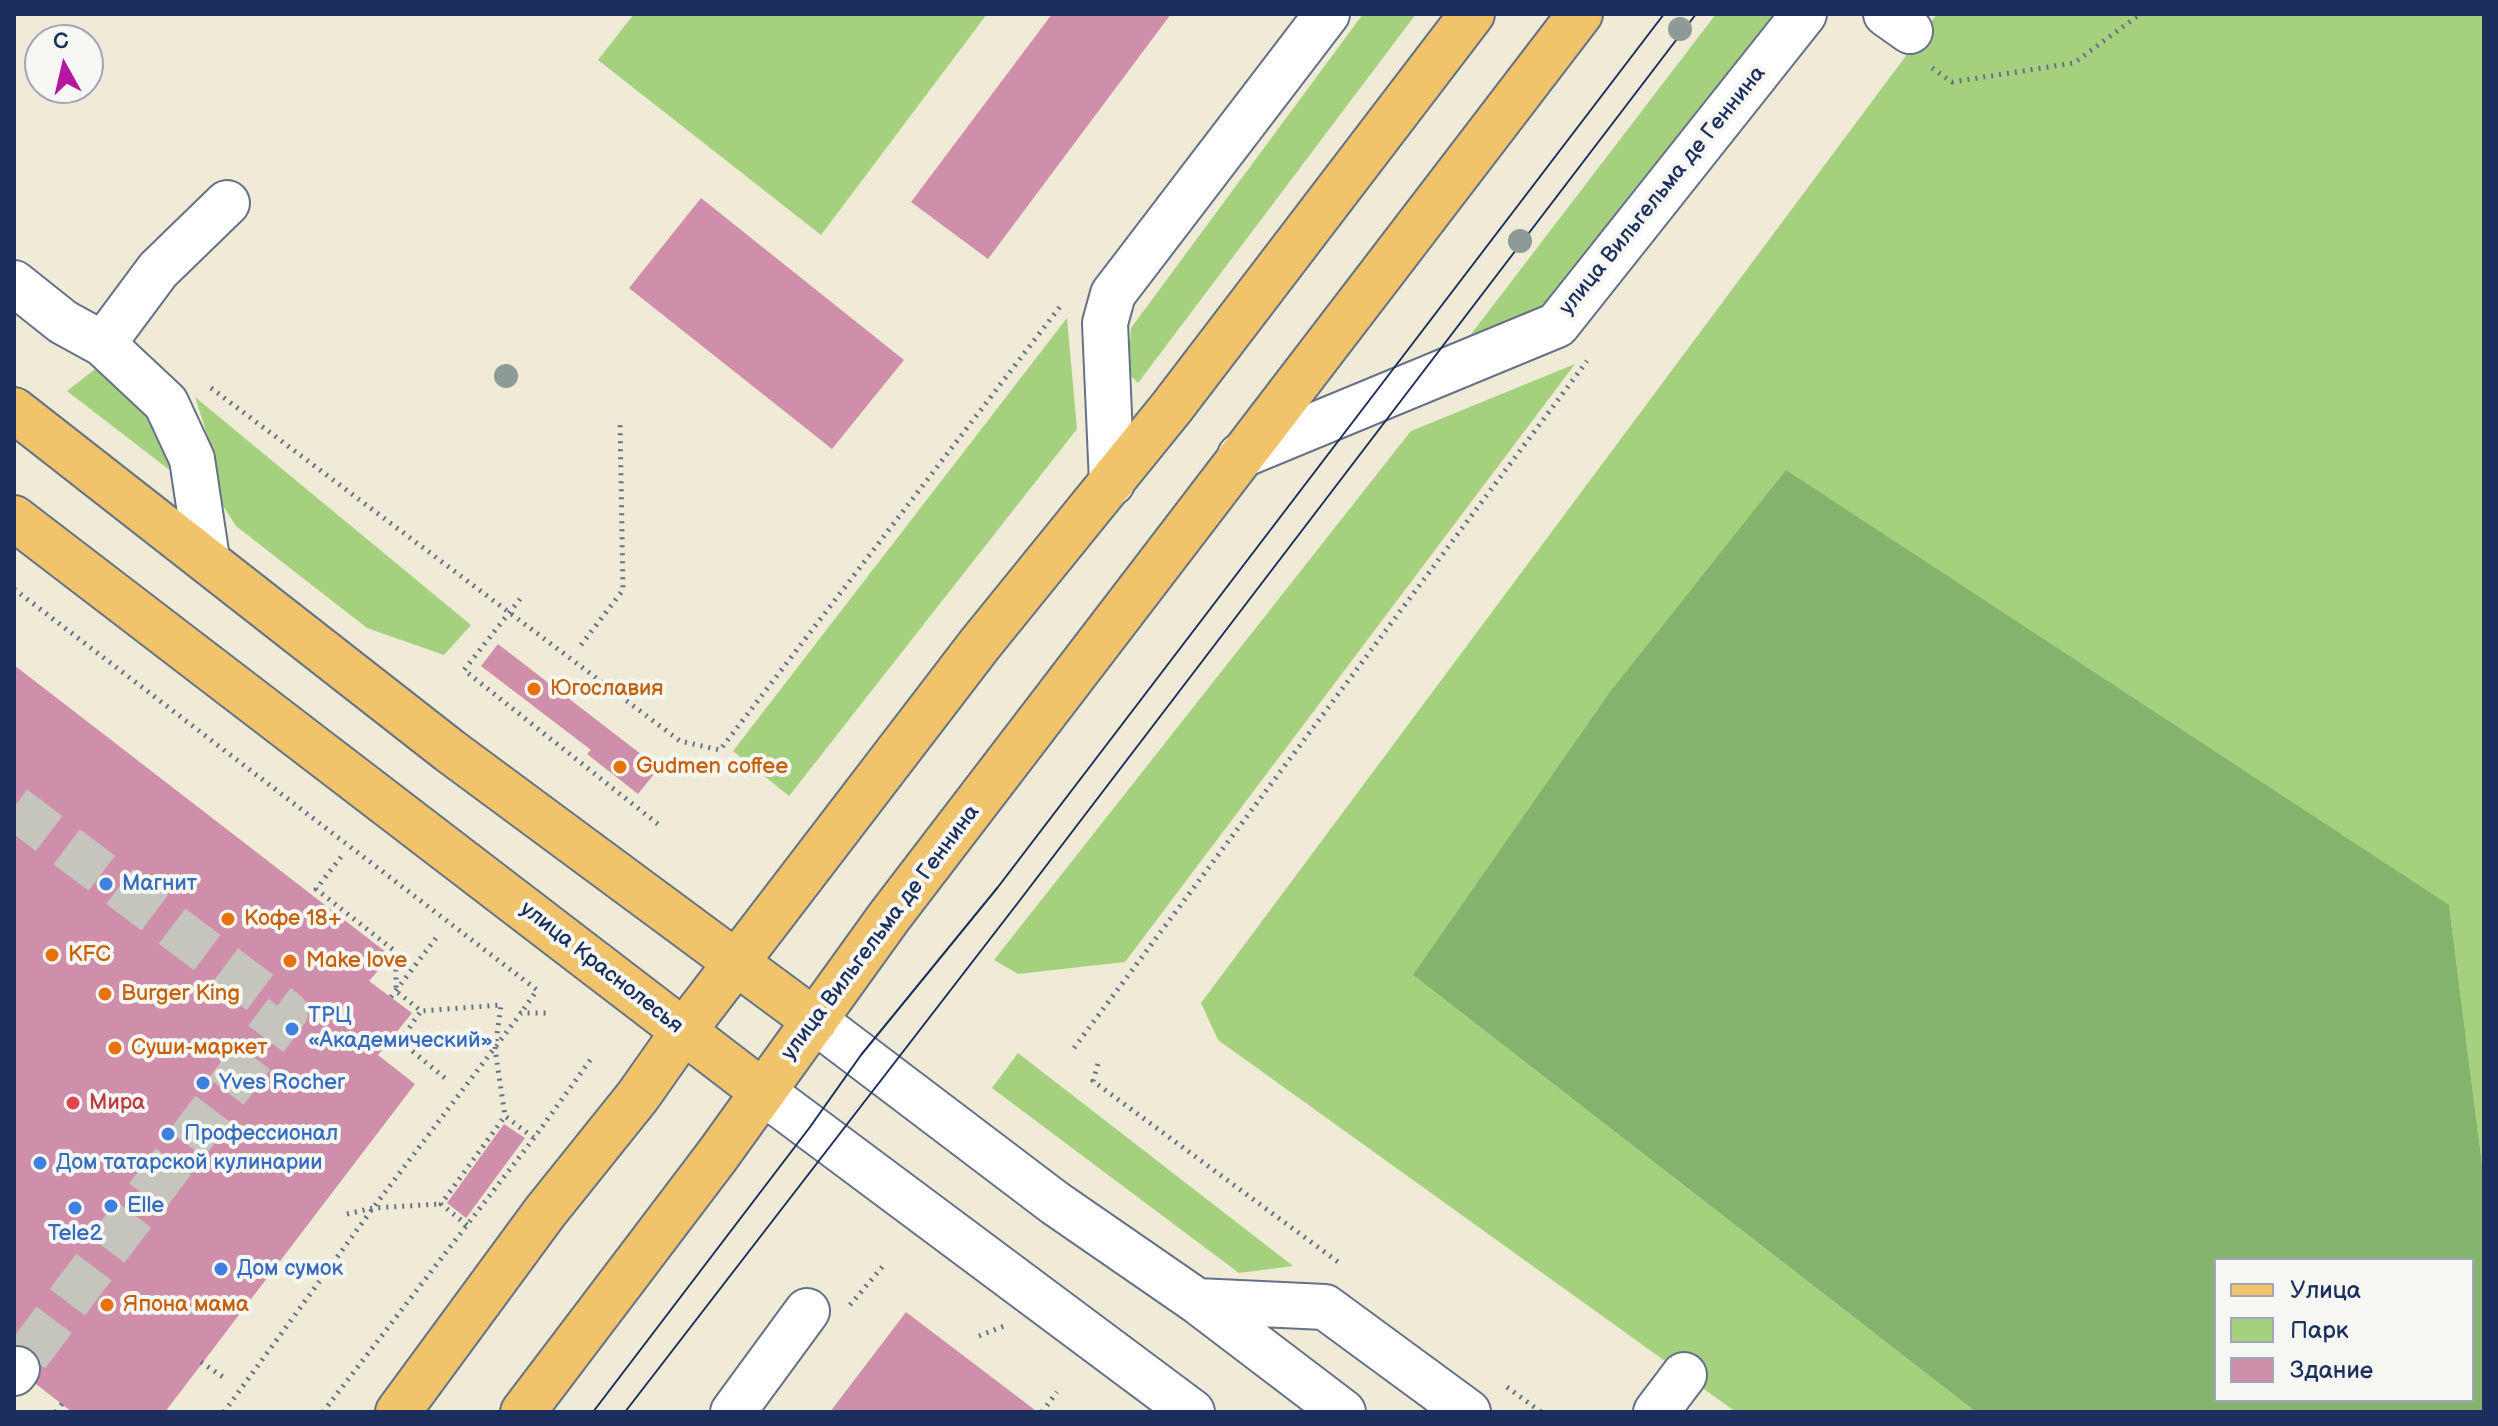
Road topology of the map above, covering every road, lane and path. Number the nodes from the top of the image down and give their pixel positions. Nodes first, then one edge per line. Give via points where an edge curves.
1 (1327, 14) edge
2 (1472, 14) edge
3 (1580, 14) edge
4 (1804, 14) edge
5 (2140, 14) edge
6 (1952, 82) dead end
7 (227, 203) dead end
8 (14, 283) edge
9 (1070, 293) dead end
10 (103, 344) junction
11 (1589, 358) dead end
12 (209, 386) dead end
13 (14, 410) edge
14 (620, 421) dead end
15 (1240, 456) junction
16 (1112, 483) junction
17 (14, 518) edge
18 (207, 559) junction
19 (14, 589) edge
20 (520, 599) dead end
21 (509, 612) junction
22 (581, 645) dead end
23 (659, 825) dead end
24 (341, 857) dead end
25 (436, 938) dead end
26 (737, 962) junction
27 (396, 991) junction
28 (391, 997) dead end
29 (421, 1011) junction
30 (521, 1013) junction
31 (550, 1013) dead end
32 (815, 1021) junction
33 (683, 1032) junction
34 (394, 1036) dead end
35 (400, 1041) junction
36 (1074, 1048) dead end
37 (495, 1049) junction
38 (591, 1059) dead end
39 (1098, 1064) dead end
40 (446, 1079) dead end
41 (763, 1092) junction
42 (505, 1116) junction
43 (534, 1138) junction
44 (441, 1204) junction
45 (373, 1208) junction
46 (347, 1214) dead end
47 (467, 1225) junction
48 (1349, 1270) dead end
49 (1197, 1301) junction
50 (807, 1311) dead end
51 (201, 1362) dead end
52 (1684, 1375) dead end
53 (223, 1377) dead end
54 (1503, 1384) dead end
55 (1057, 1392) dead end
56 (62, 1404) dead end
57 (56, 1412) edge
58 (224, 1412) edge
59 (323, 1412) edge
60 (398, 1412) edge
61 (523, 1412) edge
62 (733, 1412) edge
63 (1042, 1412) edge
64 (1192, 1412) edge
65 (1343, 1412) edge
66 (1468, 1412) edge
67 (1541, 1412) edge
68 (1656, 1412) edge

1 - 16 street via 1113,294 1105,323
2 - 16 main road
3 - 15 main road, улица Вильгельма де Геннина
4 - 15 street, улица Вильгельма де Геннина via 1557,325
5 - 6 path via 2074,63
7 - 10 street via 158,270
8 - 10 street via 63,322
9 - 21 path via 720,750 680,741
10 - 18 street via 166,403 192,459
11 - 36 path
12 - 21 path
13 - 18 main road
14 - 22 path via 623,590
15 - 32 main road, улица Вильгельма де Геннина
16 - 26 main road via 980,644
17 - 33 main road, улица Краснолесья
18 - 26 main road via 450,751
19 - 30 path via 537,990
20 - 21 path
21 - 23 path via 464,670
24 - 27 path via 316,889 396,952
25 - 27 path
26 - 32 main road
26 - 33 main road
27 - 28 path
27 - 29 path
29 - 35 path
29 - 37 path via 501,1005
30 - 31 path
30 - 37 path
32 - 41 main road, улица Вильгельма де Геннина
32 - 49 street via 1055,1203
33 - 41 main road, улица Краснолесья
33 - 60 main road
34 - 35 path
35 - 40 path
37 - 42 path
37 - 45 path
38 - 43 path
39 - 48 path via 1093,1081
41 - 61 main road, улица Вильгельма де Геннина
41 - 64 street, улица Краснолесья
42 - 43 path
42 - 44 path
43 - 47 path
44 - 45 path
44 - 47 path
45 - 46 path
45 - 58 path
47 - 59 path
49 - 65 street
49 - 66 street via 1325,1307
50 - 62 street
51 - 53 path
52 - 68 street
54 - 67 path
55 - 63 path
56 - 57 path

